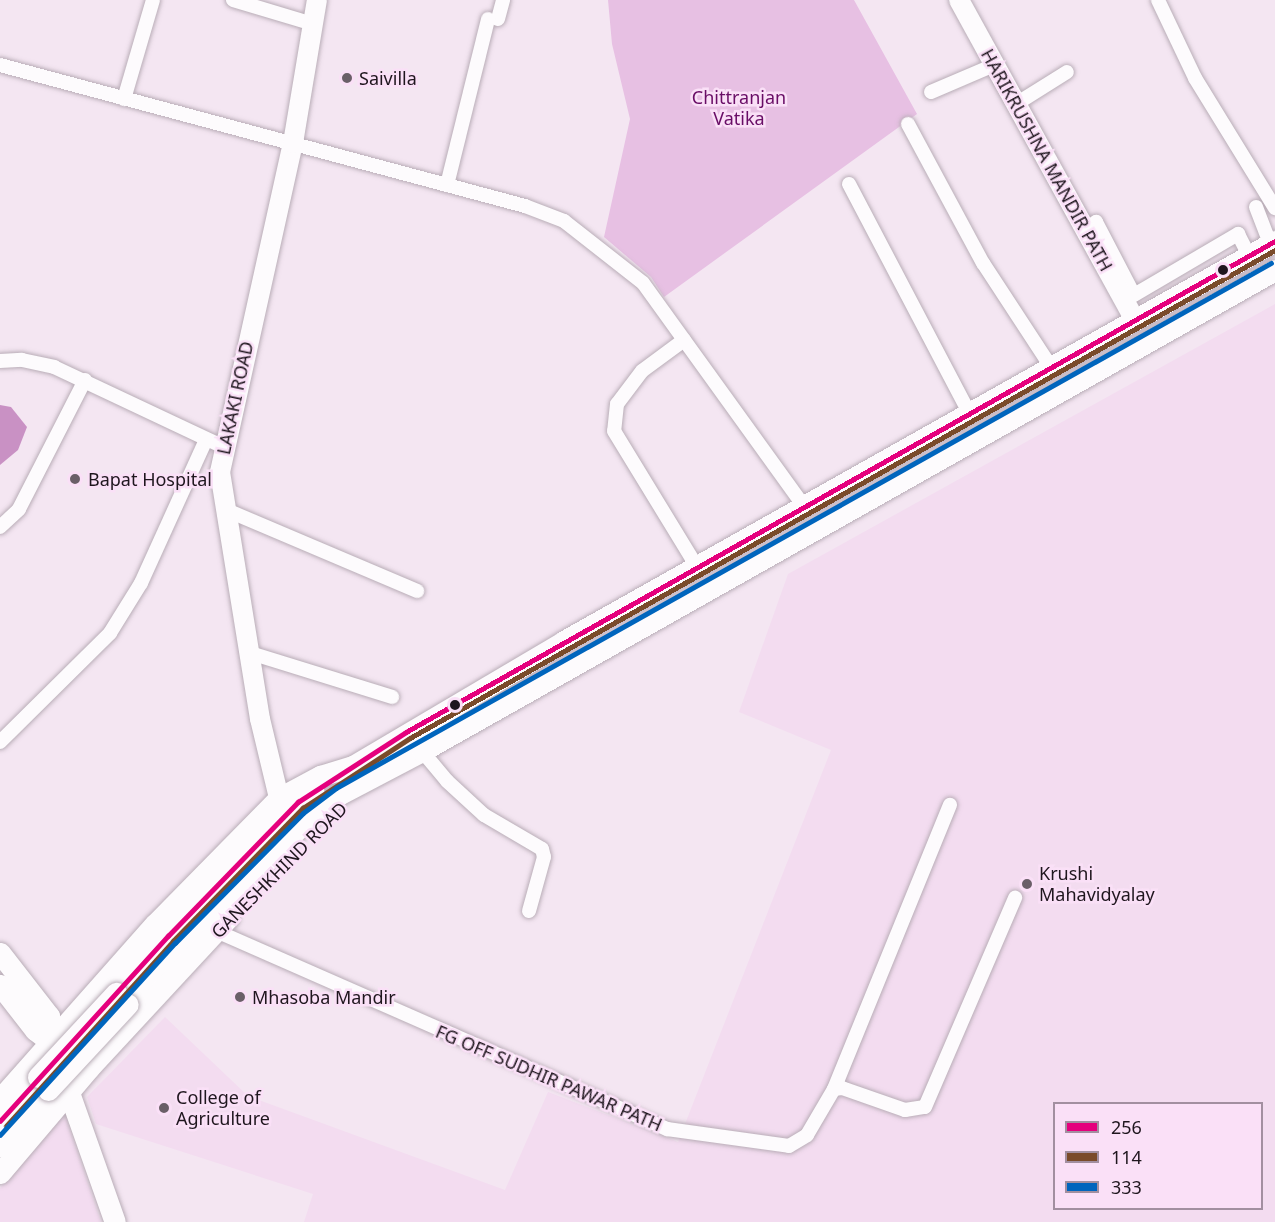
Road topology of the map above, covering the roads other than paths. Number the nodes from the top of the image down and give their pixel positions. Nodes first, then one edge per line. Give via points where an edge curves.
1 (153, 0) edge
2 (233, 0) edge
3 (317, 0) edge
4 (504, 0) edge
5 (965, 2) edge
6 (1164, 4) edge
7 (313, 24) junction
8 (0, 65) edge
9 (994, 65) junction
10 (1067, 72) dead end
11 (931, 92) dead end
12 (124, 99) junction
13 (1016, 104) junction
14 (908, 124) dead end
15 (292, 143) junction
16 (849, 184) dead end
17 (447, 185) junction
18 (1256, 207) dead end
19 (1275, 208) edge
20 (1086, 230) junction
21 (1273, 243) edge
22 (1249, 256) junction
23 (1275, 270) edge
24 (1135, 320) junction
25 (684, 340) junction
26 (0, 361) edge
27 (1052, 367) junction
28 (85, 380) junction
29 (969, 413) junction
30 (215, 443) junction
31 (804, 506) junction
32 (224, 509) junction
33 (0, 527) edge
34 (697, 567) junction
35 (417, 591) dead end
36 (248, 652) junction
37 (392, 697) dead end
38 (0, 742) edge
39 (422, 751) junction
40 (359, 773) junction
41 (279, 798) junction
42 (950, 805) dead end
43 (1015, 898) dead end
44 (529, 911) dead end
45 (216, 931) junction
46 (0, 953) edge
47 (0, 985) edge
48 (120, 1000) junction
49 (50, 1041) junction
50 (43, 1083) junction
51 (834, 1089) junction
52 (69, 1093) junction
53 (0, 1099) edge
54 (0, 1121) edge
55 (0, 1146) edge
56 (0, 1173) edge
57 (115, 1222) edge

1 - 12 street
2 - 7 street
3 - 7 main road, LAKAKI ROAD
4 - 17 street via 493,19
5 - 9 main road, HARIKRUSHNA MANDIR PATH
6 - 19 street via 1196,78
7 - 15 main road, LAKAKI ROAD
8 - 12 street
9 - 11 street
9 - 13 main road, HARIKRUSHNA MANDIR PATH
10 - 13 street
12 - 15 street
13 - 20 main road, HARIKRUSHNA MANDIR PATH
14 - 27 street via 984,263
15 - 17 street
15 - 30 main road, LAKAKI ROAD
16 - 29 street
17 - 25 street via 564,221 643,283
18 - 21 street
20 - 22 street via 1096,222 1134,295 1238,234
20 - 24 main road, HARIKRUSHNA MANDIR PATH
21 - 22 main road, GANESHKHIND ROAD
22 - 24 main road, GANESHKHIND ROAD
23 - 39 main road, GANESHKHIND ROAD
24 - 27 main road, GANESHKHIND ROAD
25 - 31 street
25 - 34 street via 642,371 617,404 614,431
26 - 28 street via 22,360
27 - 29 main road, GANESHKHIND ROAD
28 - 30 street
28 - 33 street via 19,509
29 - 31 main road, GANESHKHIND ROAD
30 - 32 main road, LAKAKI ROAD
30 - 38 street via 141,584 110,633
31 - 34 main road, GANESHKHIND ROAD
32 - 35 street
32 - 36 main road, LAKAKI ROAD
34 - 40 main road, GANESHKHIND ROAD
36 - 37 street
36 - 41 main road, LAKAKI ROAD
39 - 40 main road, GANESHKHIND ROAD
39 - 44 street via 447,782 484,815 542,849 544,857
40 - 41 main road, GANESHKHIND ROAD via 321,776
40 - 45 main road, GANESHKHIND ROAD
40 - 48 main road via 298,802
41 - 48 main road, GANESHKHIND ROAD
42 - 51 street, FG OFF SUDHIR PAWAR PATH
43 - 51 street via 925,1107 905,1110 842,1088
45 - 48 main road, GANESHKHIND ROAD
45 - 51 street, FG OFF SUDHIR PAWAR PATH via 609,1107 667,1129 789,1146 807,1135
46 - 49 main road via 49,1016
47 - 49 main road via 35,1030
48 - 49 main road, GANESHKHIND ROAD
48 - 50 main road, bridge
48 - 52 main road, GANESHKHIND ROAD
49 - 52 main road
49 - 53 main road, GANESHKHIND ROAD
50 - 54 main road
50 - 55 main road
52 - 56 main road, GANESHKHIND ROAD
52 - 57 main road

